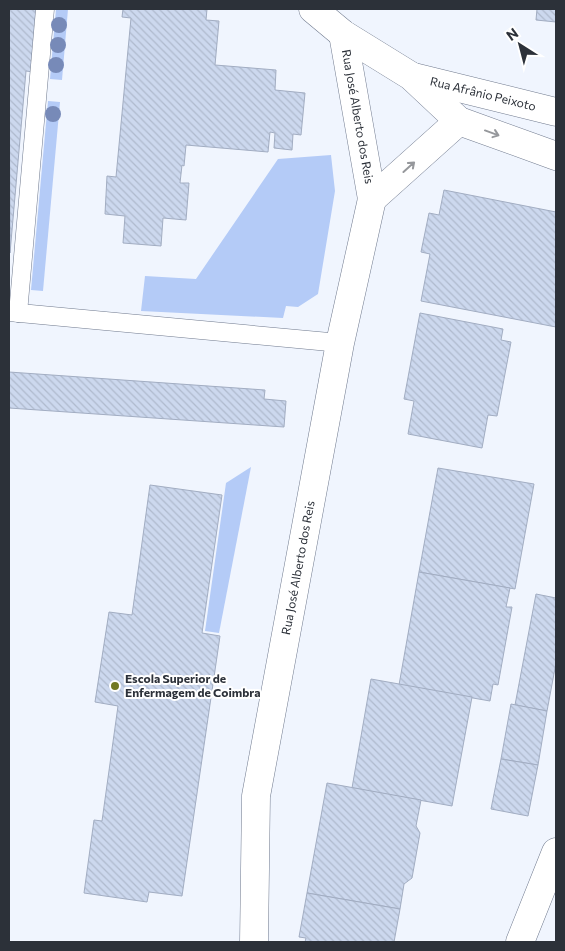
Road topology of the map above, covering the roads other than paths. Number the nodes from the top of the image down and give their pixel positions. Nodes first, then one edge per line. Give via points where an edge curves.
1 (45, 9) edge
2 (313, 9) edge
3 (343, 34) junction
4 (411, 76) junction
5 (556, 112) edge
6 (460, 121) junction
7 (556, 156) edge
8 (372, 199) junction
9 (13, 313) edge
10 (340, 343) junction
11 (556, 852) edge
12 (519, 940) edge
13 (254, 942) edge

1 - 9 lane
2 - 3 street, Rua Afrânio Peixoto
3 - 4 street, Rua Afrânio Peixoto
3 - 8 street, Rua José Alberto dos Reis
4 - 5 street, Rua Afrânio Peixoto
4 - 6 street, Rua Afrânio Peixoto
6 -> 7 street, Rua Afrânio Peixoto
8 -> 6 street, Rua José Alberto dos Reis
8 - 10 street, Rua José Alberto dos Reis
9 - 10 lane
10 - 13 street, Rua José Alberto dos Reis via 256,796
11 - 12 street

